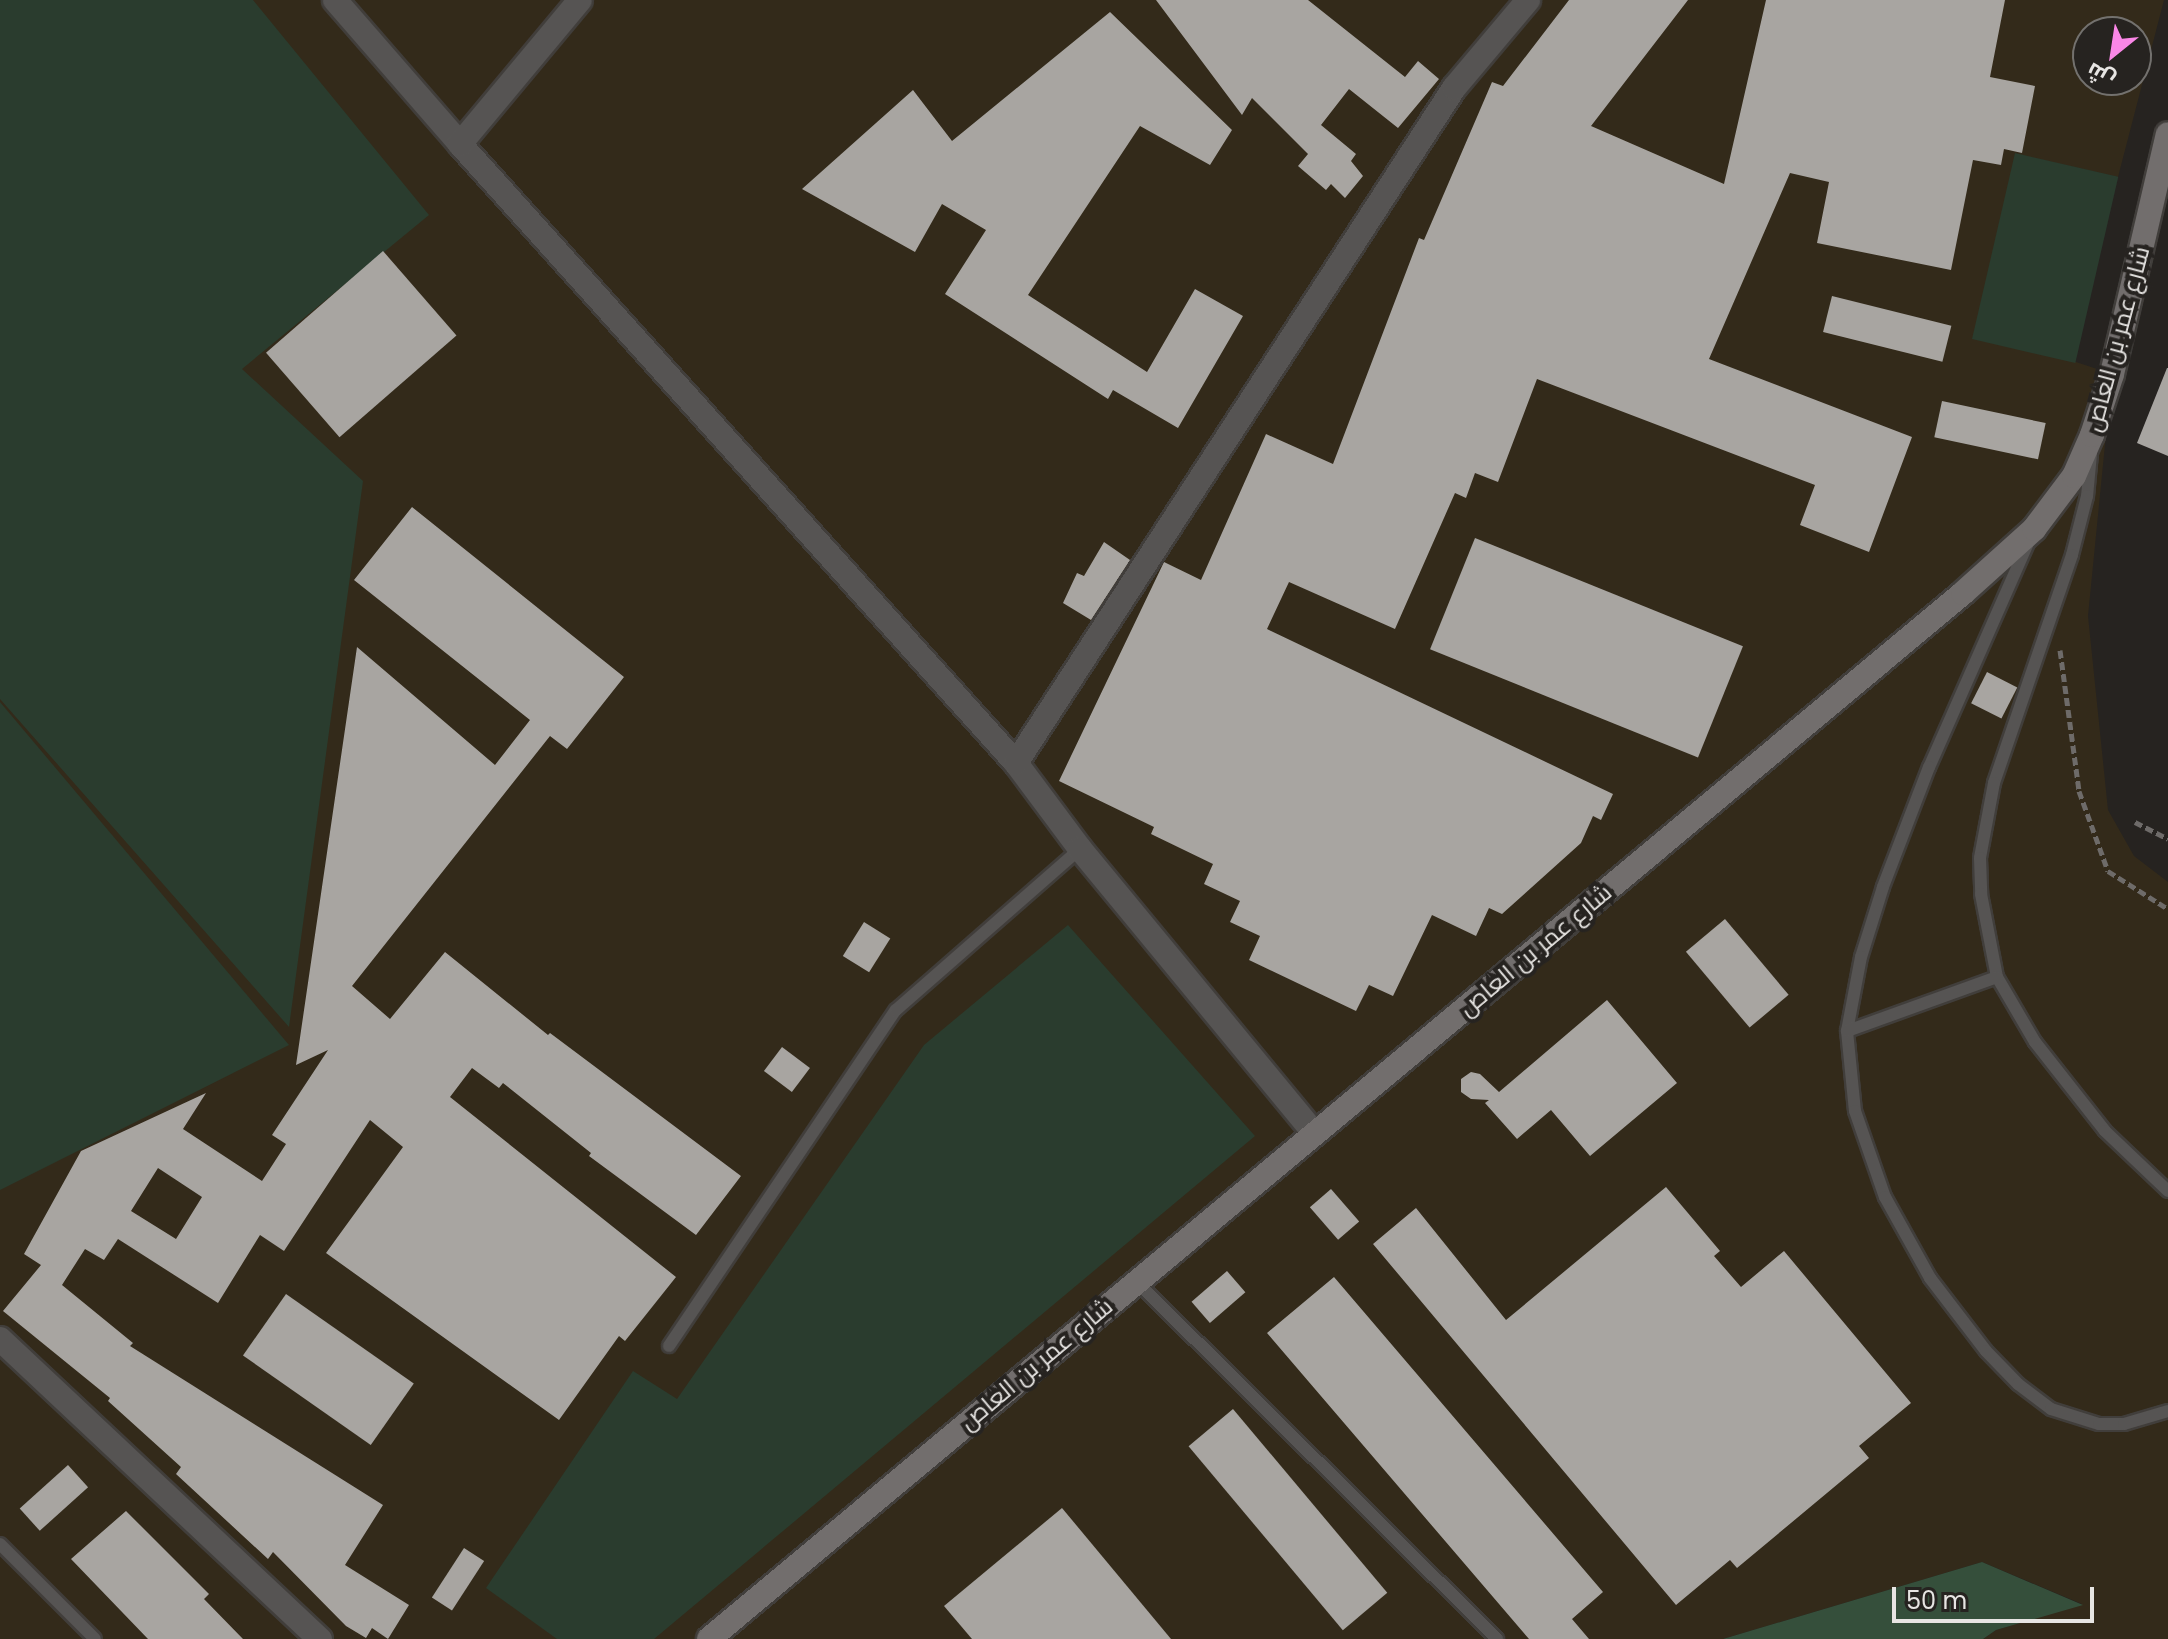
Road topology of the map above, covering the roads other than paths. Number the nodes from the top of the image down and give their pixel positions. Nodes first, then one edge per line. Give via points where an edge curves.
1 (335, 0) edge
2 (580, 0) edge
3 (1528, 0) edge
4 (2168, 134) edge
5 (460, 144) junction
6 (2092, 435) junction
7 (2034, 529) junction
8 (1016, 763) junction
9 (1080, 849) junction
10 (1997, 977) junction
11 (1847, 1031) junction
12 (1315, 1134) junction
13 (2168, 1191) edge
14 (1135, 1280) junction
15 (0, 1339) edge
16 (669, 1346) dead end
17 (2168, 1411) edge
18 (0, 1544) edge
19 (722, 1635) edge
20 (95, 1639) edge
21 (320, 1639) edge
22 (1497, 1639) edge

1 - 5 street
2 - 5 street
3 - 8 street via 1454,88
4 - 6 street, شارع عمر بن العاص via 2112,374
5 - 8 street
6 - 7 street, شارع عمر بن العاص via 2062,495
6 - 10 lane via 2081,526 1985,819 1981,894
7 - 11 lane via 1908,820 1861,957
7 - 12 street, شارع عمر بن العاص
8 - 9 street
9 - 12 street
9 - 16 lane via 896,1010
10 - 11 lane
10 - 13 lane via 2035,1042 2080,1103
11 - 17 lane via 1855,1111 1885,1197 1930,1278 1986,1351 2031,1395 2074,1419 2124,1424
12 - 14 street, شارع عمر بن العاص
14 - 19 street, شارع عمر بن العاص
14 - 22 lane
15 - 21 street
18 - 20 lane

